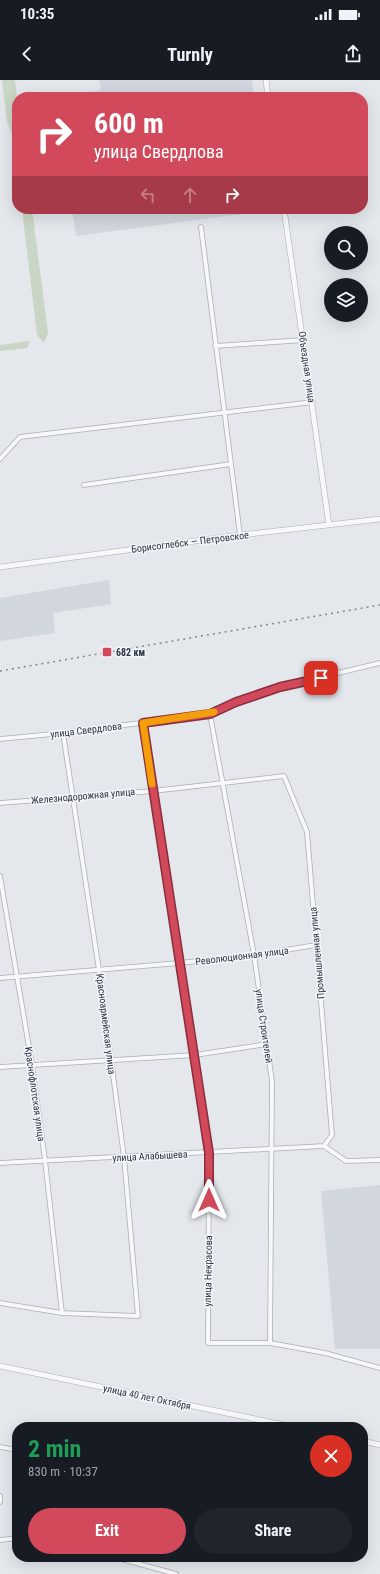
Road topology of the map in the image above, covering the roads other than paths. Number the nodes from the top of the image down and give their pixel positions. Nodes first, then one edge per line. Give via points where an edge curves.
1 (266, 80) edge
2 (267, 92) edge
3 (285, 214) edge
4 (201, 227) dead end
5 (304, 340) junction
6 (215, 346) junction
7 (313, 402) junction
8 (224, 413) junction
9 (0, 459) edge
10 (231, 464) junction
11 (84, 486) dead end
12 (380, 519) edge
13 (330, 526) junction
14 (240, 535) junction
15 (0, 567) edge
16 (380, 663) edge
17 (210, 714) junction
18 (143, 723) junction
19 (63, 733) junction
20 (0, 739) edge
21 (284, 776) joint
22 (222, 783) junction
23 (153, 791) junction
24 (72, 797) junction
25 (0, 803) edge
26 (0, 876) edge
27 (316, 946) junction
28 (254, 955) junction
29 (179, 963) junction
30 (100, 970) junction
31 (16, 976) junction
32 (0, 978) edge
33 (267, 1044) junction
34 (195, 1055) junction
35 (111, 1061) junction
36 (32, 1065) junction
37 (0, 1067) edge
38 (324, 1146) junction
39 (271, 1150) junction
40 (209, 1153) junction
41 (124, 1157) junction
42 (45, 1160) junction
43 (380, 1160) edge
44 (0, 1163) edge
45 (0, 1303) edge
46 (62, 1313) junction
47 (270, 1343) junction
48 (0, 1366) edge
49 (380, 1368) edge
50 (270, 1422) edge
51 (368, 1442) edge
52 (380, 1445) edge
53 (0, 1447) edge
54 (12, 1449) edge
55 (0, 1496) edge
56 (0, 1500) edge
57 (12, 1539) edge
58 (0, 1540) edge
59 (132, 1562) edge
60 (176, 1574) edge

1 - 2 street
3 - 5 street, Объездная улица
4 - 6 street
5 - 6 street
5 - 7 street, Объездная улица
6 - 8 street
7 - 8 street
7 - 13 street, Объездная улица
8 - 9 street via 20,437
8 - 10 street
10 - 11 street
10 - 14 street
12 - 13 street, Борисоглебск — Петровское
13 - 14 street, Борисоглебск — Петровское
14 - 15 street, Борисоглебск — Петровское
16 - 17 street, улица Свердлова via 280,687
17 - 18 street, улица Свердлова
17 - 22 street, улица Строителей
18 - 19 street, улица Свердлова
18 - 23 street, улица Некрасова
19 - 20 street, улица Свердлова
19 - 24 street, Красноармейская улица
21 - 22 street, Железнодорожная улица
21 - 27 street, Промышленная улица via 307,832
22 - 23 street, Железнодорожная улица
22 - 28 street, улица Строителей
23 - 24 street, Железнодорожная улица
23 - 29 street, улица Некрасова
24 - 25 street, Железнодорожная улица
24 - 30 street, Красноармейская улица
26 - 31 street, Краснофлотская улица
27 - 28 street, Революционная улица
27 - 38 street, Промышленная улица via 332,1135
28 - 29 street, Революционная улица
28 - 33 street, улица Строителей
29 - 30 street, Революционная улица
29 - 34 street, улица Некрасова
30 - 31 street, Революционная улица
30 - 35 street, Красноармейская улица
31 - 32 street, Революционная улица
31 - 36 street, Краснофлотская улица
33 - 34 street
33 - 39 street, улица Строителей via 272,1081
34 - 35 street
34 - 40 street, улица Некрасова
35 - 36 street
35 - 41 street, Красноармейская улица
36 - 37 street
36 - 42 street, Краснофлотская улица
38 - 39 street, улица Алабышева
38 - 43 street via 346,1161
39 - 40 street, улица Алабышева
39 - 47 street, улица Строителей
40 - 41 street, улица Алабышева
40 - 47 street, улица Некрасова via 208,1343
41 - 42 street, улица Алабышева
41 - 46 street, Красноармейская улица via 138,1316
42 - 44 street, улица Алабышева
42 - 46 street, Краснофлотская улица
45 - 46 street
47 - 49 street via 325,1353
48 - 50 street, улица 40 лет Октября
51 - 52 street
53 - 54 street
55 - 56 street
57 - 58 street
59 - 60 street

